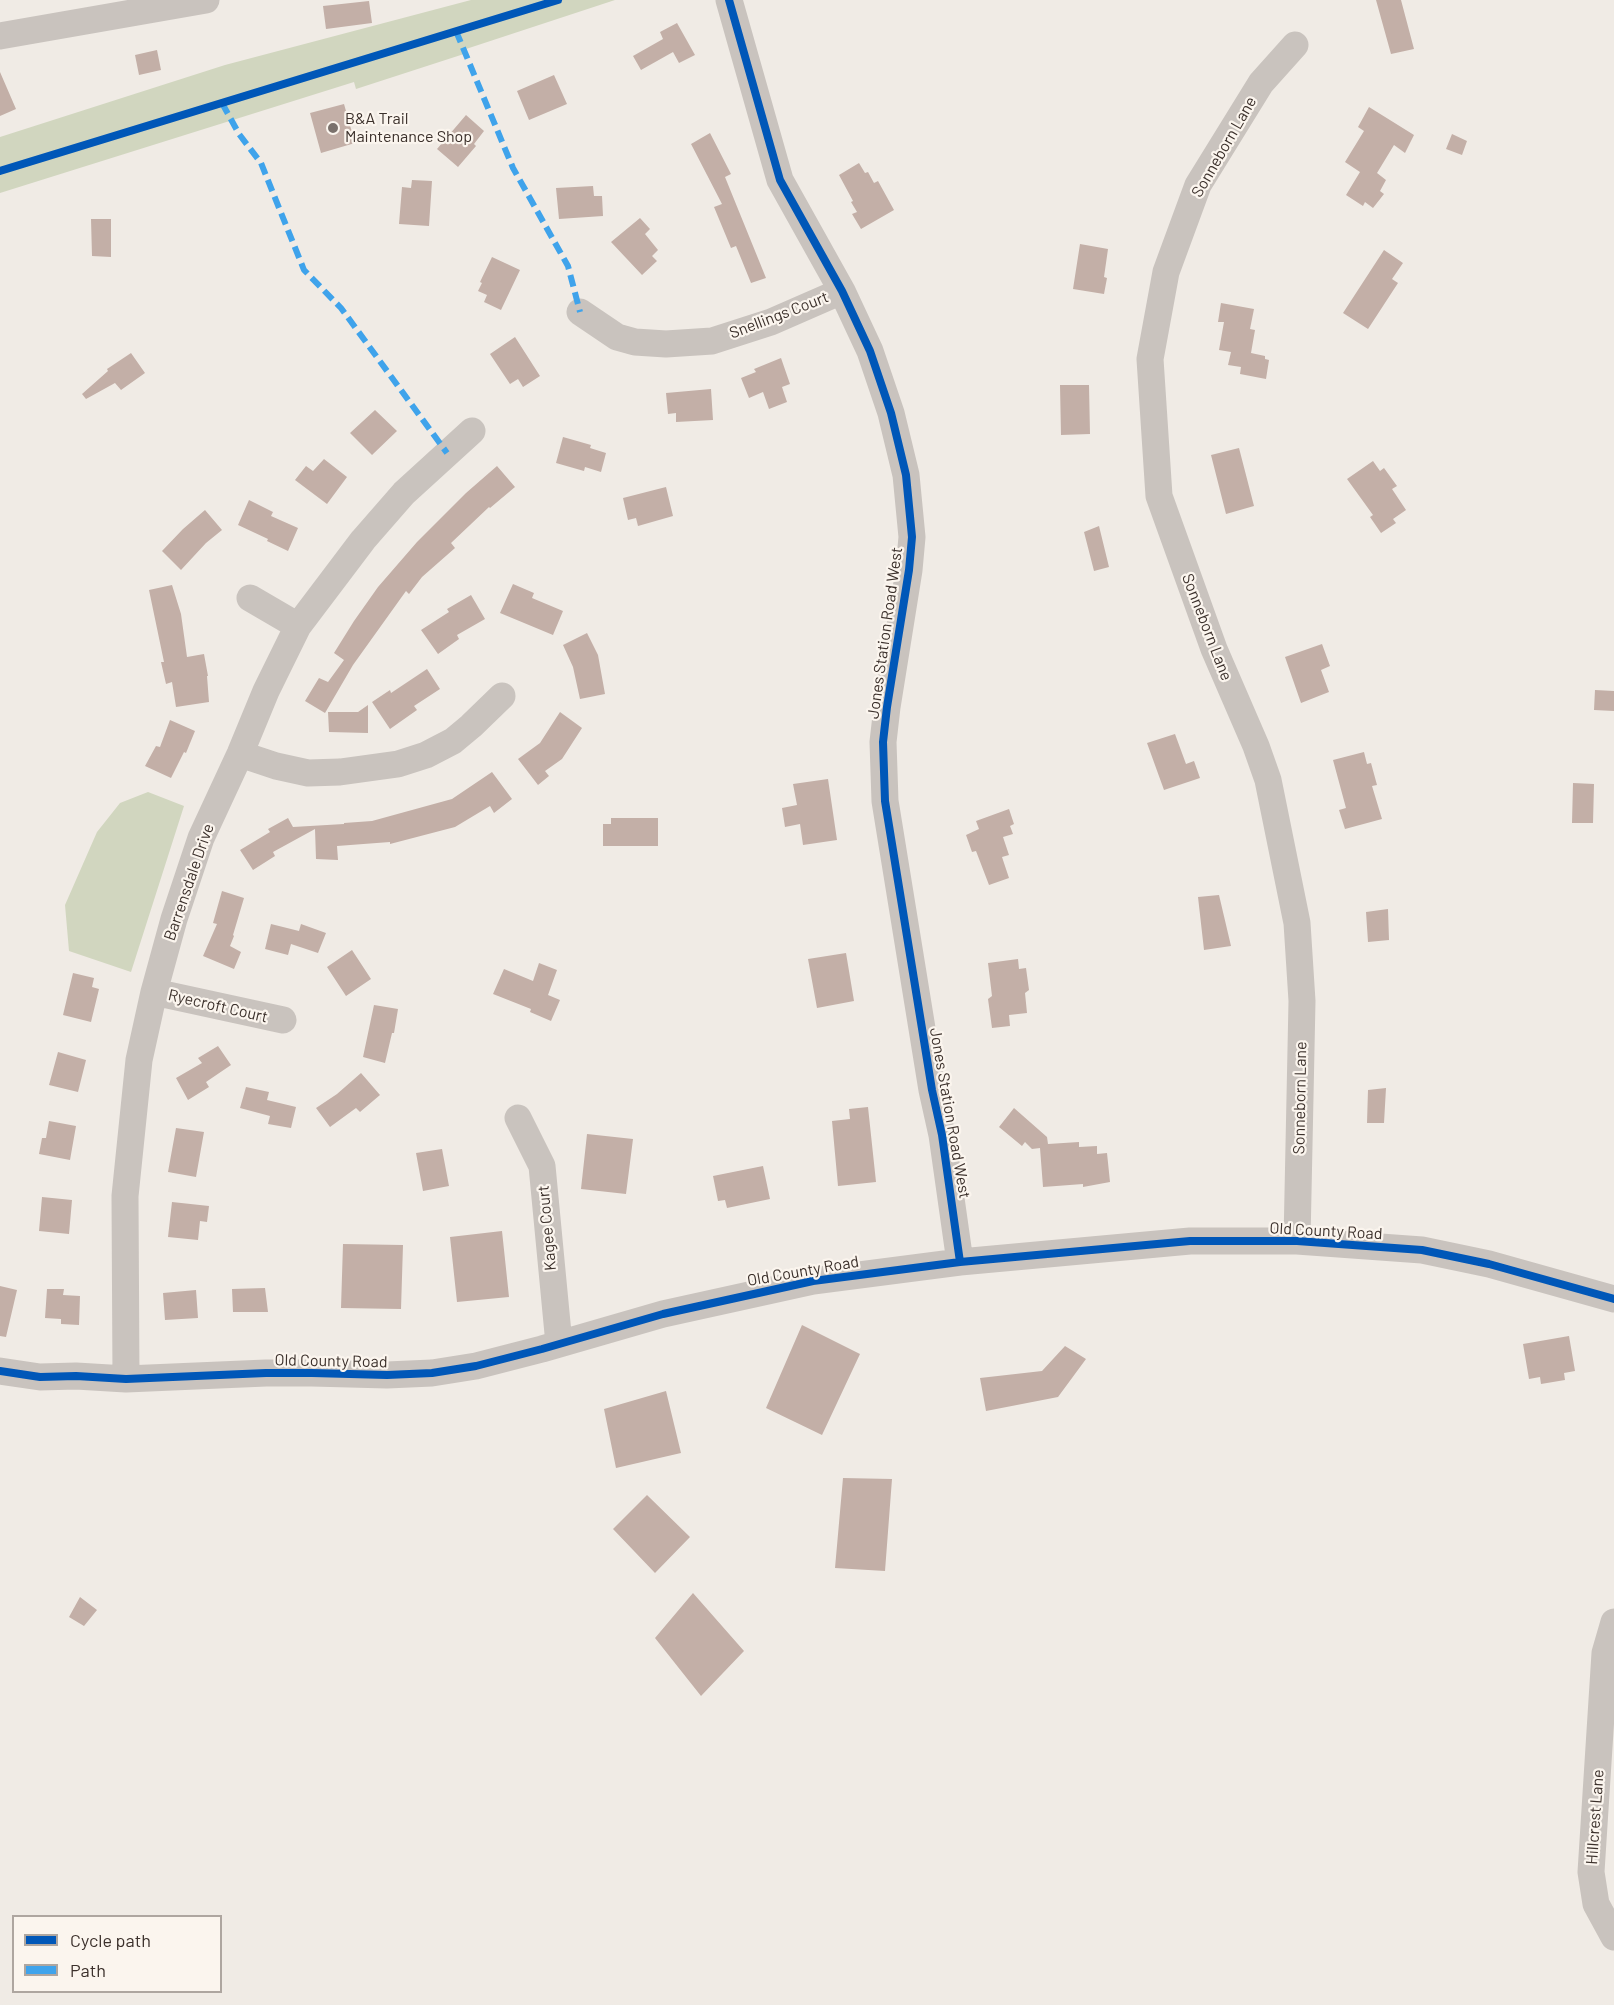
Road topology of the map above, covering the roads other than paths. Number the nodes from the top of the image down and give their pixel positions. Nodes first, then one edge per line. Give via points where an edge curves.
1 (206, 0) edge
2 (729, 0) edge
3 (0, 36) edge
4 (1295, 45) dead end
5 (842, 291) junction
6 (580, 312) dead end
7 (472, 431) dead end
8 (250, 598) dead end
9 (298, 626) junction
10 (502, 696) dead end
11 (240, 754) junction
12 (154, 992) junction
13 (283, 1020) dead end
14 (518, 1118) dead end
15 (1297, 1241) junction
16 (960, 1262) junction
17 (1614, 1299) edge
18 (559, 1344) junction
19 (0, 1371) edge
20 (126, 1379) junction
21 (1614, 1622) edge
22 (1614, 1936) edge

1 - 3 street
2 - 5 street, Jones Station Road West via 780,180
4 - 15 street, Sonneborn Lane via 1261,83 1198,185 1166,272 1150,359 1159,496 1214,649 1268,780 1297,923 1302,1001
5 - 6 street, Snellings Court via 771,322 712,340 666,344 617,337
5 - 16 street, Jones Station Road West via 870,351 891,413 910,502 909,570 883,742 885,801
7 - 9 street, Barrensdale Drive via 404,493
8 - 9 street
9 - 11 street, Barrensdale Drive
10 - 11 street via 453,741 398,764 308,773
11 - 12 street, Barrensdale Drive via 201,838
12 - 13 street, Ryecroft Court
12 - 20 street, Barrensdale Drive via 139,1060 125,1196
14 - 18 street, Kagee Court via 542,1166
15 - 16 street, Old County Road via 1190,1241
15 - 17 street, Old County Road via 1422,1250 1489,1264
16 - 18 street, Old County Road via 752,1293
18 - 20 street, Old County Road via 432,1373 312,1372
19 - 20 street, Old County Road via 40,1377
21 - 22 street, Hillcrest Lane via 1605,1653 1592,1872 1596,1904

